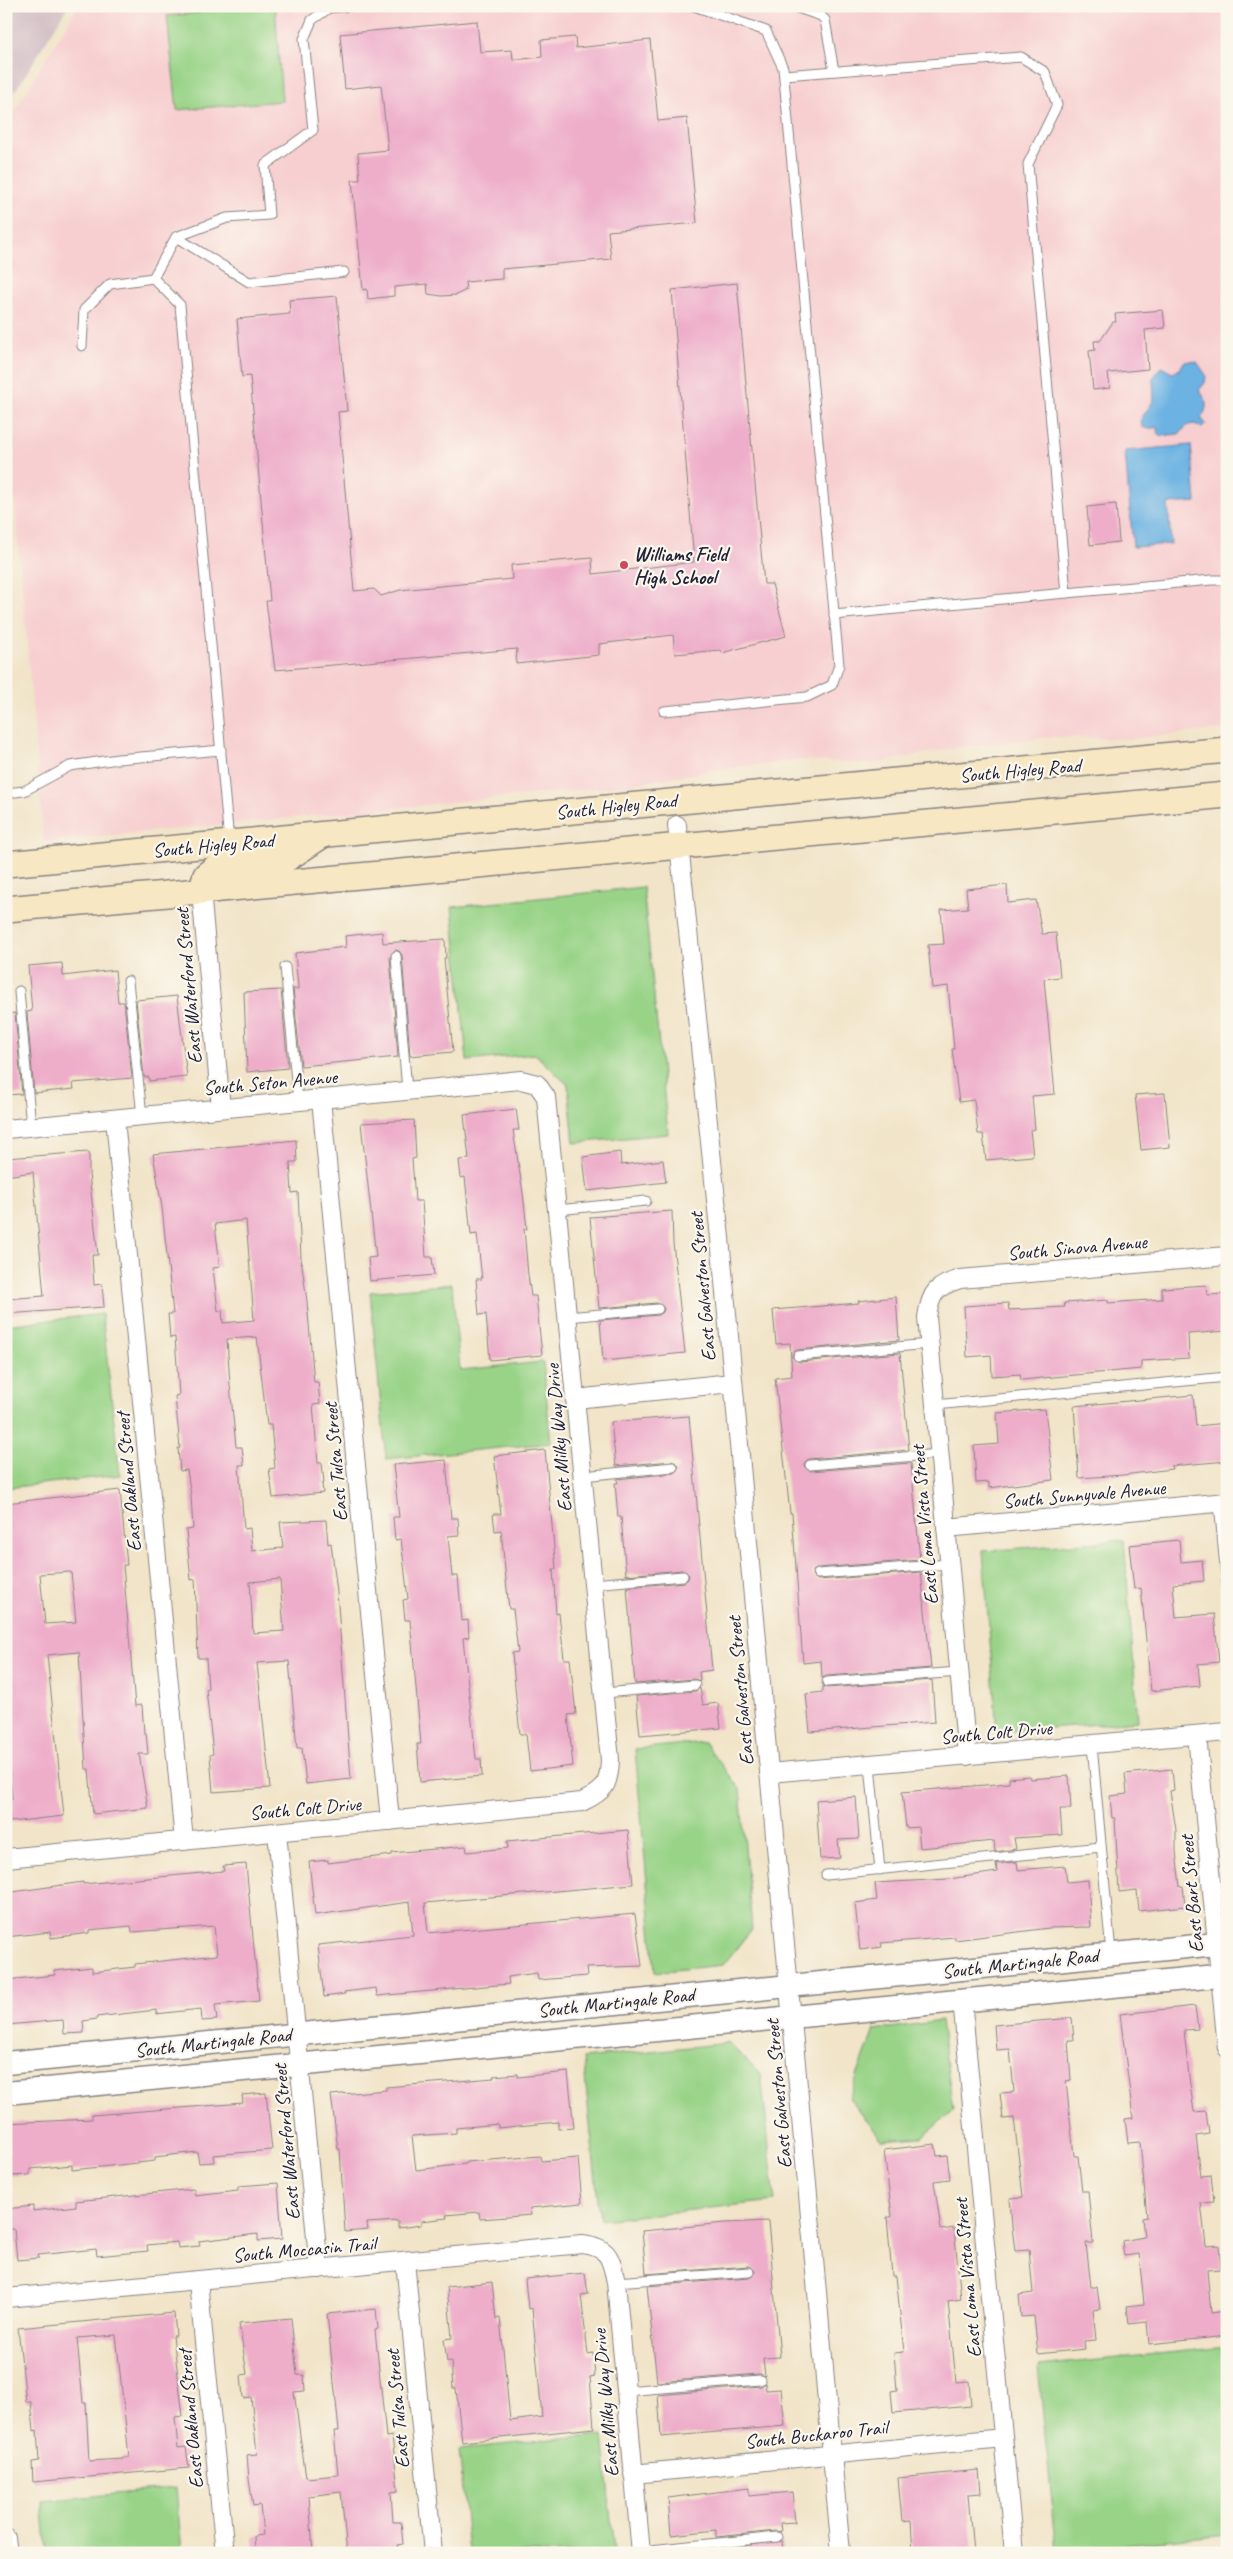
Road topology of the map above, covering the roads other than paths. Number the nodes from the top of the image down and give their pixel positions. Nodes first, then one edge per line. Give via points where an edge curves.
1 (353, 6) edge
2 (694, 6) edge
3 (792, 6) edge
4 (834, 71) junction
5 (784, 75) junction
6 (176, 237) junction
7 (344, 272) dead end
8 (153, 278) junction
9 (82, 346) dead end
10 (1227, 580) edge
11 (1066, 593) junction
12 (834, 615) junction
13 (664, 711) dead end
14 (221, 750) junction
15 (1227, 750) edge
16 (6, 793) edge
17 (1227, 796) edge
18 (324, 834) junction
19 (678, 836) junction
20 (229, 843) junction
21 (6, 864) edge
22 (201, 890) junction
23 (6, 909) edge
24 (396, 956) dead end
25 (286, 967) dead end
26 (128, 981) dead end
27 (19, 991) dead end
28 (537, 1084) joint
29 (407, 1091) junction
30 (321, 1099) junction
31 (298, 1101) junction
32 (220, 1108) junction
33 (142, 1116) junction
34 (115, 1119) junction
35 (31, 1127) junction
36 (6, 1129) edge
37 (646, 1201) dead end
38 (557, 1210) junction
39 (1227, 1256) edge
40 (934, 1292) joint
41 (658, 1309) dead end
42 (567, 1317) junction
43 (930, 1344) junction
44 (798, 1356) dead end
45 (1227, 1377) edge
46 (732, 1383) junction
47 (575, 1399) junction
48 (935, 1405) junction
49 (939, 1454) junction
50 (810, 1465) dead end
51 (672, 1467) dead end
52 (582, 1476) junction
53 (1223, 1502) edge
54 (946, 1528) junction
55 (949, 1564) junction
56 (818, 1574) dead end
57 (683, 1576) dead end
58 (593, 1584) junction
59 (1227, 1589) edge
60 (959, 1672) junction
61 (827, 1682) dead end
62 (695, 1685) dead end
63 (604, 1693) junction
64 (1227, 1732) edge
65 (1197, 1735) junction
66 (1092, 1744) junction
67 (967, 1756) junction
68 (870, 1765) junction
69 (769, 1773) junction
70 (604, 1788) joint
71 (390, 1821) junction
72 (277, 1832) junction
73 (184, 1841) junction
74 (1101, 1847) junction
75 (6, 1858) edge
76 (880, 1870) junction
77 (826, 1875) dead end
78 (1222, 1944) edge
79 (1111, 1954) junction
80 (1223, 1976) edge
81 (789, 1985) junction
82 (962, 1999) junction
83 (793, 2017) junction
84 (296, 2034) junction
85 (1227, 2048) edge
86 (6, 2063) edge
87 (300, 2065) junction
88 (6, 2093) edge
89 (605, 2251) joint
90 (405, 2261) junction
91 (319, 2269) junction
92 (749, 2272) dead end
93 (198, 2281) junction
94 (616, 2282) junction
95 (6, 2298) edge
96 (760, 2380) dead end
97 (625, 2392) junction
98 (1003, 2438) junction
99 (831, 2453) junction
100 (633, 2474) junction
101 (777, 2537) dead end
102 (6, 2538) edge
103 (640, 2552) edge
104 (8, 2553) edge
105 (224, 2553) edge
106 (432, 2553) edge
107 (841, 2553) edge
108 (1014, 2553) edge

1 - 6 lane via 330,8 312,20 304,39 313,130 265,165 269,215 228,218
2 - 5 lane via 766,31
3 - 4 lane via 822,16 825,20
4 - 5 lane
4 - 11 lane via 1021,57 1045,72 1056,105 1028,164
5 - 12 lane
6 - 7 lane via 248,282
6 - 8 lane
8 - 9 lane via 110,284 84,310
8 - 14 lane via 180,305
10 - 11 lane
11 - 12 lane
12 - 13 lane via 839,665 832,685 807,697
14 - 16 lane via 70,766 24,791
14 - 20 lane
15 - 18 main road, South Higley Road
17 - 19 main road
18 - 20 main road, South Higley Road
18 - 22 main road via 286,859 215,868 206,875
19 - 22 main road
19 - 46 street, East Galveston Street
20 - 21 main road, South Higley Road
22 - 23 main road
22 - 32 street, East Waterford Street
24 - 29 lane
25 - 31 lane
26 - 33 lane
27 - 35 lane
28 - 29 street, South Seton Avenue via 521,1080
28 - 38 street, East Milky Way Drive via 546,1097
29 - 30 street, South Seton Avenue
30 - 31 street, South Seton Avenue
30 - 71 street, East Tulsa Street
31 - 32 street, South Seton Avenue
32 - 33 street, South Seton Avenue
33 - 34 street, South Seton Avenue
34 - 35 street, South Seton Avenue
34 - 73 street, East Oakland Street
35 - 36 street, South Seton Avenue
37 - 38 lane
38 - 42 street, East Milky Way Drive
39 - 40 street, South Sinova Avenue via 960,1279 942,1285
40 - 43 street, East Loma Vista Street via 927,1317
41 - 42 lane
42 - 47 street, East Milky Way Drive
43 - 44 lane
43 - 48 street, East Loma Vista Street
45 - 48 lane
46 - 47 street
46 - 69 street, East Galveston Street
47 - 52 street, East Milky Way Drive
48 - 49 street, East Loma Vista Street
49 - 50 lane
49 - 54 street, East Loma Vista Street
51 - 52 lane
52 - 58 street, East Milky Way Drive
53 - 54 street, South Sunnyvale Avenue
53 - 59 lane
54 - 55 street, East Loma Vista Street
55 - 56 lane
55 - 60 street, East Loma Vista Street
57 - 58 lane
58 - 63 street, East Milky Way Drive
60 - 61 lane
60 - 67 street, East Loma Vista Street
62 - 63 lane
63 - 70 street, East Milky Way Drive via 610,1760 609,1779
64 - 65 street, South Colt Drive
65 - 66 street, South Colt Drive
65 - 78 street, East Bart Street
66 - 67 street, South Colt Drive
66 - 74 lane
67 - 68 street, South Colt Drive
68 - 69 street, South Colt Drive
68 - 76 lane
69 - 81 street, East Galveston Street
70 - 71 street, South Colt Drive via 582,1802
71 - 72 street, South Colt Drive
72 - 73 street, South Colt Drive
72 - 84 street, East Waterford Street
73 - 75 street, South Colt Drive
74 - 76 lane
74 - 79 lane
76 - 77 lane
78 - 79 street, South Martingale Road
78 - 80 street, East Bart Street
79 - 81 street, South Martingale Road
80 - 82 street, South Martingale Road
80 - 85 street, East Bart Street
81 - 83 street, East Galveston Street
81 - 84 street, South Martingale Road
82 - 83 street, South Martingale Road
82 - 98 street, East Loma Vista Street
83 - 87 street, South Martingale Road
83 - 99 street, East Galveston Street
84 - 86 street, South Martingale Road
84 - 87 street, East Waterford Street
87 - 88 street, South Martingale Road
87 - 91 street, East Waterford Street
89 - 90 street, South Moccasin Trail via 595,2245 582,2244
89 - 94 street, East Milky Way Drive via 611,2260
90 - 91 street, South Moccasin Trail
90 - 106 street, East Tulsa Street
91 - 93 street, South Moccasin Trail
92 - 94 lane
93 - 95 street, South Moccasin Trail
93 - 105 street, East Oakland Street
94 - 97 street, East Milky Way Drive
96 - 97 lane
97 - 100 street, East Milky Way Drive
98 - 99 street, South Buckaroo Trail
98 - 108 street, East Loma Vista Street
99 - 100 street, South Buckaroo Trail
99 - 107 street, East Galveston Street
100 - 103 street, East Milky Way Drive
101 - 103 lane
102 - 104 street

